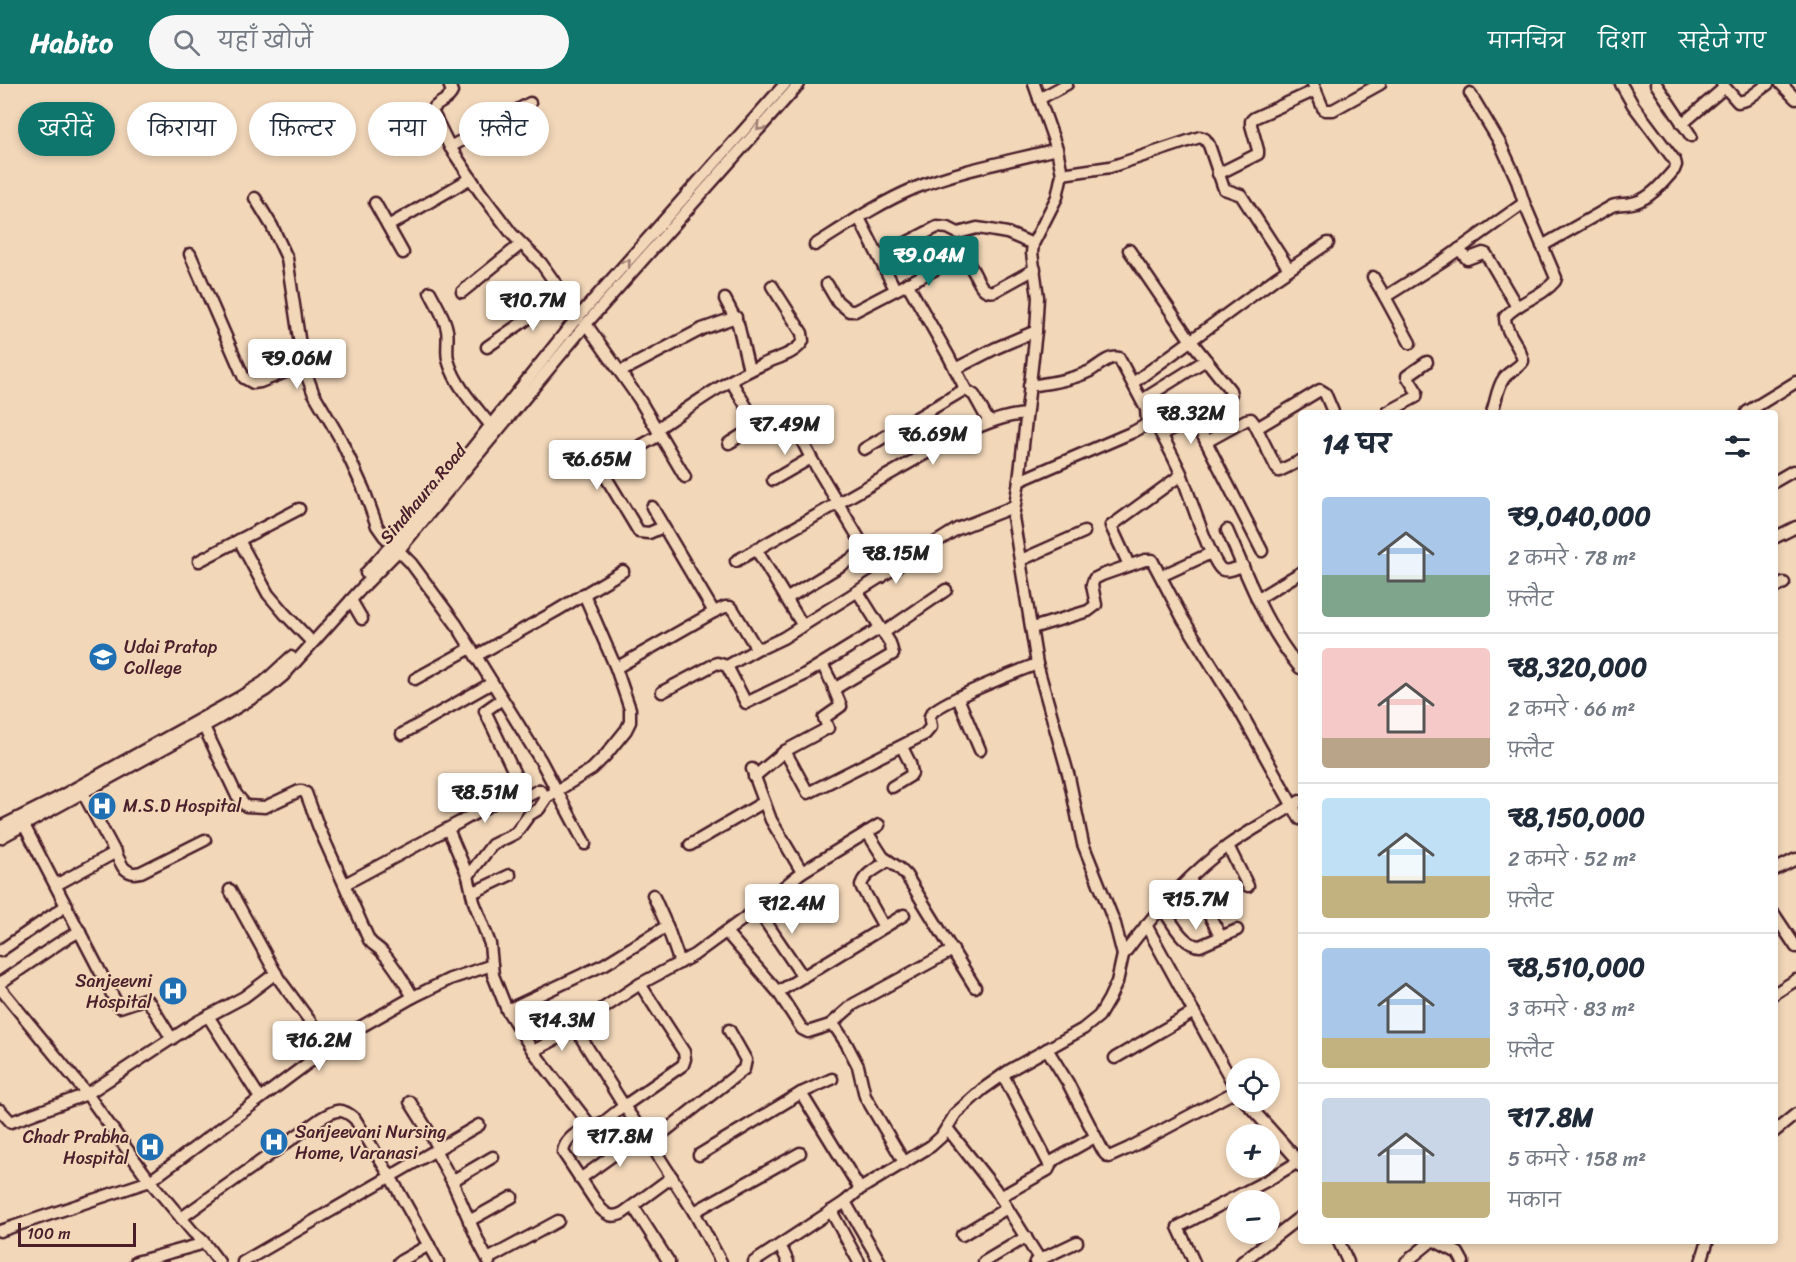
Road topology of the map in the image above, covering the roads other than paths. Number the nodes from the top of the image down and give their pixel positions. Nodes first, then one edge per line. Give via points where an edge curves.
1 (450, 84) edge
2 (785, 84) edge
3 (799, 84) edge
4 (1034, 84) edge
5 (1067, 84) edge
6 (1380, 84) edge
7 (1621, 84) edge
8 (1656, 84) edge
9 (1768, 84) edge
10 (1781, 84) edge
11 (1723, 86) edge
12 (1314, 87) edge
13 (1470, 93) dead end
14 (1039, 99) junction
15 (1796, 99) edge
16 (1682, 124) junction
17 (1691, 136) dead end
18 (459, 142) edge
19 (450, 147) junction
20 (1057, 149) junction
21 (1062, 174) junction
22 (1218, 174) junction
23 (471, 178) junction
24 (255, 198) dead end
25 (375, 203) dead end
26 (1524, 203) junction
27 (859, 218) junction
28 (388, 226) junction
29 (1328, 243) dead end
30 (521, 244) junction
31 (1033, 244) junction
32 (815, 245) dead end
33 (1542, 246) junction
34 (1459, 249) junction
35 (1129, 250) dead end
36 (403, 253) dead end
37 (190, 254) dead end
38 (879, 257) junction
39 (1035, 269) junction
40 (1289, 269) junction
41 (1373, 277) dead end
42 (907, 283) junction
43 (827, 284) dead end
44 (772, 286) dead end
45 (895, 289) junction
46 (430, 292) dead end
47 (462, 292) dead end
48 (563, 294) junction
49 (1385, 297) junction
50 (725, 298) dead end
51 (1517, 307) junction
52 (736, 317) junction
53 (582, 320) junction
54 (1036, 331) junction
55 (1191, 341) junction
56 (1410, 342) dead end
57 (487, 347) dead end
58 (1206, 360) junction
59 (1427, 362) dead end
60 (303, 365) junction
61 (955, 369) junction
62 (748, 370) junction
63 (620, 372) junction
64 (731, 381) junction
65 (1796, 382) edge
66 (1133, 383) junction
67 (1029, 386) junction
68 (966, 390) junction
69 (1144, 405) junction
70 (1332, 410) edge
71 (1392, 410) edge
72 (1493, 410) edge
73 (1750, 410) edge
74 (1026, 414) junction
75 (1194, 418) junction
76 (988, 422) junction
77 (491, 426) junction
78 (758, 426) junction
79 (1257, 428) junction
80 (659, 432) junction
81 (1162, 434) junction
82 (1206, 442) junction
83 (729, 443) dead end
84 (864, 449) dead end
85 (811, 458) junction
86 (1298, 462) edge
87 (1792, 471) dead end
88 (1181, 475) junction
89 (685, 477) dead end
90 (773, 480) dead end
91 (1778, 480) edge
92 (1019, 481) junction
93 (837, 503) junction
94 (651, 507) dead end
95 (1013, 507) junction
96 (299, 509) dead end
97 (663, 527) junction
98 (1796, 527) edge
99 (1227, 530) dead end
100 (1084, 532) dead end
101 (1778, 536) edge
102 (239, 540) junction
103 (395, 547) junction
104 (756, 549) junction
105 (866, 550) junction
106 (1262, 551) dead end
107 (1211, 553) junction
108 (1021, 560) junction
109 (199, 561) dead end
110 (736, 561) dead end
111 (1129, 565) junction
112 (1243, 566) junction
113 (624, 571) dead end
114 (1298, 574) edge
115 (1161, 576) junction
116 (882, 577) junction
117 (946, 590) dead end
118 (858, 592) junction
119 (584, 594) junction
120 (1257, 598) junction
121 (786, 599) junction
122 (351, 600) junction
123 (714, 612) junction
124 (362, 619) dead end
125 (803, 627) junction
126 (1032, 628) junction
127 (881, 631) junction
128 (308, 638) junction
129 (759, 648) junction
130 (473, 652) junction
131 (822, 664) junction
132 (1037, 664) junction
133 (1298, 665) edge
134 (727, 666) junction
135 (616, 668) junction
136 (415, 679) dead end
137 (492, 683) junction
138 (835, 689) junction
139 (662, 692) dead end
140 (958, 698) junction
141 (502, 699) junction
142 (204, 727) junction
143 (402, 734) dead end
144 (902, 747) junction
145 (980, 750) dead end
146 (785, 751) junction
147 (521, 787) junction
148 (892, 787) dead end
149 (557, 790) junction
150 (83, 793) junction
151 (547, 797) junction
152 (764, 802) junction
153 (1296, 804) edge
154 (24, 825) junction
155 (879, 825) dead end
156 (0, 827) edge
157 (448, 829) junction
158 (867, 832) junction
159 (0, 838) edge
160 (205, 840) dead end
161 (585, 844) dead end
162 (690, 845) dead end
163 (1228, 846) junction
164 (116, 852) junction
165 (1796, 859) edge
166 (888, 861) junction
167 (1778, 868) edge
168 (802, 872) junction
169 (510, 875) dead end
170 (468, 876) junction
171 (1190, 879) junction
172 (345, 884) junction
173 (56, 885) junction
174 (1248, 886) dead end
175 (230, 890) dead end
176 (472, 892) junction
177 (653, 895) dead end
178 (67, 905) junction
179 (1162, 908) junction
180 (757, 909) junction
181 (903, 915) dead end
182 (1778, 920) edge
183 (1146, 925) junction
184 (667, 926) junction
185 (884, 927) junction
186 (1237, 930) dead end
187 (80, 931) junction
188 (726, 932) junction
189 (1221, 937) junction
190 (1796, 947) edge
191 (953, 950) junction
192 (0, 951) edge
193 (1123, 955) junction
194 (680, 963) junction
195 (492, 965) junction
196 (276, 973) junction
197 (803, 977) junction
198 (1796, 980) edge
199 (640, 984) junction
200 (975, 987) dead end
201 (0, 988) edge
202 (1778, 991) edge
203 (778, 992) junction
204 (413, 997) junction
205 (507, 1010) junction
206 (1194, 1012) junction
207 (208, 1016) junction
208 (830, 1025) junction
209 (577, 1028) junction
210 (729, 1030) dead end
211 (172, 1039) junction
212 (329, 1047) junction
213 (1047, 1049) junction
214 (533, 1051) junction
215 (1115, 1058) dead end
216 (1226, 1071) edge
217 (1003, 1075) junction
218 (832, 1079) dead end
219 (801, 1093) junction
220 (87, 1094) junction
221 (1226, 1095) edge
222 (260, 1098) junction
223 (410, 1102) dead end
224 (624, 1106) junction
225 (0, 1110) edge
226 (1254, 1112) edge
227 (1796, 1114) edge
228 (11, 1122) junction
229 (479, 1125) dead end
230 (590, 1125) junction
231 (0, 1126) edge
232 (947, 1128) junction
233 (1778, 1129) edge
234 (1095, 1137) junction
235 (647, 1138) junction
236 (437, 1149) junction
237 (800, 1153) dead end
238 (699, 1155) dead end
239 (493, 1157) dead end
240 (904, 1162) junction
241 (1049, 1162) junction
242 (1298, 1163) edge
243 (1298, 1165) edge
244 (390, 1176) junction
245 (672, 1177) junction
246 (580, 1179) junction
247 (452, 1180) junction
248 (150, 1181) junction
249 (860, 1189) junction
250 (512, 1197) dead end
251 (1000, 1197) junction
252 (845, 1202) junction
253 (633, 1206) junction
254 (1007, 1208) junction
255 (831, 1210) junction
256 (694, 1212) junction
257 (181, 1218) junction
258 (1298, 1219) edge
259 (469, 1221) junction
260 (558, 1221) dead end
261 (0, 1231) edge
262 (193, 1232) junction
263 (962, 1235) dead end
264 (1026, 1237) junction
265 (1077, 1242) dead end
266 (1340, 1244) edge
267 (1428, 1244) edge
268 (1441, 1244) edge
269 (1707, 1244) edge
270 (198, 1245) junction
271 (429, 1245) junction
272 (780, 1245) junction
273 (142, 1261) edge
274 (488, 1261) edge
275 (1038, 1261) edge
276 (210, 1262) edge
277 (219, 1262) edge
278 (243, 1262) edge
279 (399, 1262) edge
280 (438, 1262) edge
281 (669, 1262) edge
282 (721, 1262) edge
283 (754, 1262) edge
284 (788, 1262) edge
285 (859, 1262) edge
286 (880, 1262) edge
287 (984, 1262) edge
288 (1194, 1262) edge
289 (1242, 1262) edge
290 (1348, 1262) edge
291 (1406, 1262) edge
292 (1463, 1262) edge
293 (1701, 1262) edge

1 - 19 street via 450,96 432,111
53 -> 2 street
3 -> 53 street, Sindhaura Road
4 - 14 street
5 - 14 street
6 - 12 street via 1329,111 1323,108
7 - 33 street via 1675,161 1674,170 1643,200 1612,206
8 - 16 street
9 - 11 street via 1738,102
10 - 15 street
11 - 16 street
12 - 22 street via 1254,118 1251,121 1258,154
13 - 26 street via 1500,143
14 - 20 street
16 - 17 street
18 - 19 street
19 - 23 street
20 - 21 street
20 - 27 street via 923,185
21 - 22 street via 1110,167 1200,136 1209,146
21 - 31 street via 1057,197
22 - 40 street via 1224,189 1245,200
23 - 28 street
23 - 30 street
24 - 60 street via 286,258
25 - 28 street
26 - 33 street
26 - 34 street
27 - 32 street
27 - 38 street
28 - 36 street
29 - 40 street
30 - 47 street
30 - 48 street via 541,263
31 - 38 street via 1007,233 977,228 958,233 937,227
31 - 39 street
33 - 51 street via 1556,281
34 - 49 street
34 - 51 street via 1467,259 1486,255
35 - 55 street
37 - 60 street via 248,382 260,382
38 - 45 street
39 - 42 street via 986,292 972,267 961,258
39 - 54 street
40 - 55 street
41 - 49 street
42 - 45 street
42 - 61 street
43 - 45 street via 849,311
44 - 62 street via 800,328 803,341 796,349
46 - 77 street via 445,322 449,366
48 - 53 street
48 - 57 street
49 - 56 street
50 - 52 street
51 - 72 street via 1504,320 1523,361 1502,381
52 - 62 street
52 - 63 street via 702,329
53 - 63 street
53 - 77 street
53 - 103 street, Sindhaura Road
54 - 61 street
54 - 67 street
55 - 58 street
55 - 66 street
58 - 69 street
58 - 75 street via 1231,394
59 - 71 street via 1407,376 1416,397
60 - 103 street via 364,490 377,526
61 - 68 street
62 - 64 street
63 - 80 street
64 - 78 street
64 - 80 street
65 - 73 street
66 - 67 street via 1124,363 1114,356 1085,374
66 - 69 street
67 - 74 street
68 - 76 street via 974,395
68 - 84 street
69 - 81 street
69 - 92 street via 1148,422 1139,429
70 - 79 street via 1320,390
74 - 76 street
74 - 92 street
75 - 81 street
75 - 82 street
76 - 93 street
77 - 103 street
78 - 83 street
78 - 85 street via 773,417 788,417
79 - 82 street via 1251,419 1246,420
79 - 86 street via 1280,471
80 - 89 street
80 - 97 street via 608,464 605,473 639,532 649,533
81 - 88 street
82 - 106 street
85 - 90 street
85 - 93 street
87 - 91 street
88 - 107 street
88 - 111 street via 1111,526
92 - 95 street
93 - 104 street
93 - 105 street
94 - 97 street
95 - 108 street
95 - 116 street via 957,529
96 - 102 street
97 - 123 street
98 - 101 street
99 - 112 street
100 - 108 street
102 - 109 street
102 - 128 street via 268,594
103 - 122 street, Sindhaura Road
103 - 128 street
103 - 130 street via 417,571
104 - 110 street
104 - 121 street
105 - 116 street
105 - 121 street
107 - 112 street via 1222,570
107 - 115 street
108 - 126 street
111 - 115 street via 1149,559
111 - 126 street via 1093,581 1097,602 1088,611
112 - 120 street
113 - 119 street
114 - 120 street
115 - 153 street
116 - 118 street
117 - 127 street
118 - 125 street
118 - 127 street
119 - 130 street
119 - 135 street
120 - 133 street
121 - 125 street
122 - 124 street
122 - 142 street, Sindhaura Road via 283,676
123 - 129 street via 730,607
123 - 135 street
125 - 129 street
126 - 132 street
127 - 131 street
127 - 138 street via 893,654
128 - 156 street via 264,682
129 - 134 street
130 - 136 street
130 - 137 street
131 - 134 street via 746,703
131 - 138 street
132 - 140 street
132 - 193 street via 1069,777 1083,844
134 - 139 street via 717,663
135 - 149 street via 630,709 630,722 592,769
137 - 141 street
137 - 143 street
138 - 146 street via 841,706 824,718 828,728
140 - 144 street via 931,712 929,731
140 - 145 street
141 - 147 street via 485,711
141 - 149 street
142 - 150 street, Sindhaura Road
142 - 172 street via 236,794 246,806 265,807 302,791 306,794
144 - 146 street via 808,793
144 - 148 street via 912,773
146 - 152 street via 753,773
147 - 151 street via 526,797 539,790
147 - 157 street
149 - 151 street
149 - 161 street
150 - 154 street, Sindhaura Road
150 - 164 street
151 - 170 street via 516,833 492,845
152 - 162 street
152 - 168 street
153 - 163 street
154 - 159 street, Sindhaura Road
154 - 173 street
155 - 158 street
157 - 170 street
157 - 172 street
158 - 166 street
158 - 168 street
160 - 164 street via 135,874 123,867
163 - 171 street
163 - 174 street
164 - 173 street
165 - 167 street
166 - 185 street via 865,876 861,886
166 - 191 street via 906,875
168 - 180 street
169 - 176 street
170 - 176 street
171 - 179 street
171 - 189 street
172 - 204 street via 372,944 388,958
173 - 178 street
175 - 196 street
176 - 195 street via 490,944
177 - 184 street
178 - 187 street
178 - 192 street
179 - 183 street
179 - 189 street via 1182,937 1194,946
180 - 188 street
180 - 197 street
181 - 185 street
182 - 190 street
183 - 193 street
183 - 206 street
184 - 194 street
184 - 205 street via 605,964
185 - 197 street
186 - 189 street
187 - 201 street
187 - 211 street via 117,1004 125,1007 144,999 149,1002
188 - 194 street
188 - 203 street
191 - 200 street
191 - 208 street via 854,1004
193 - 213 street via 1117,982 1099,1016
194 - 199 street
195 - 204 street
195 - 205 street
196 - 207 street via 244,997
196 - 212 street
197 - 203 street
198 - 202 street
199 - 209 street
199 - 224 street via 685,1059 683,1065
201 - 220 street
203 - 208 street via 802,1029 808,1032
204 - 212 street
205 - 214 street
206 - 215 street
206 - 216 street
207 - 211 street
207 - 222 street
208 - 240 street via 846,1043 858,1066 865,1096
209 - 214 street
209 - 224 street
210 - 235 street via 746,1060 744,1069
211 - 220 street
212 - 222 street
213 - 217 street
213 - 234 street
214 - 230 street
217 - 232 street via 964,1104
217 - 241 street
218 - 219 street
219 - 238 street
219 - 249 street
220 - 228 street
220 - 248 street
221 - 234 street via 1113,1156 1105,1155
222 - 248 street
223 - 236 street
224 - 230 street via 604,1122
224 - 235 street
225 - 228 street
226 - 242 street
227 - 233 street
228 - 231 street
229 - 236 street
230 - 246 street via 564,1145 563,1152
232 - 240 street via 931,1146
232 - 251 street
234 - 241 street
235 - 245 street
235 - 246 street
236 - 244 street
236 - 247 street
237 - 256 street
239 - 247 street
240 - 249 street
241 - 251 street via 1048,1170
243 - 288 street via 1178,1227
244 - 257 street via 355,1119 348,1112 333,1111
244 - 271 street
244 - 278 street
245 - 253 street
245 - 256 street
246 - 253 street via 607,1215 615,1217
247 - 259 street
248 - 257 street
248 - 261 street
249 - 252 street
250 - 259 street
251 - 254 street
252 - 255 street
252 - 286 street
253 - 281 street
254 - 263 street
254 - 264 street
255 - 272 street
255 - 285 street
256 - 282 street
257 - 262 street
258 - 289 street
259 - 274 street
260 - 274 street
262 - 270 street
262 - 277 street
264 - 275 street
264 - 287 street
265 - 275 street
266 - 290 street
267 - 291 street
268 - 292 street via 1458,1253
269 - 293 street
270 - 273 street
270 - 276 street
271 - 279 street
271 - 280 street
272 - 283 street
272 - 284 street

